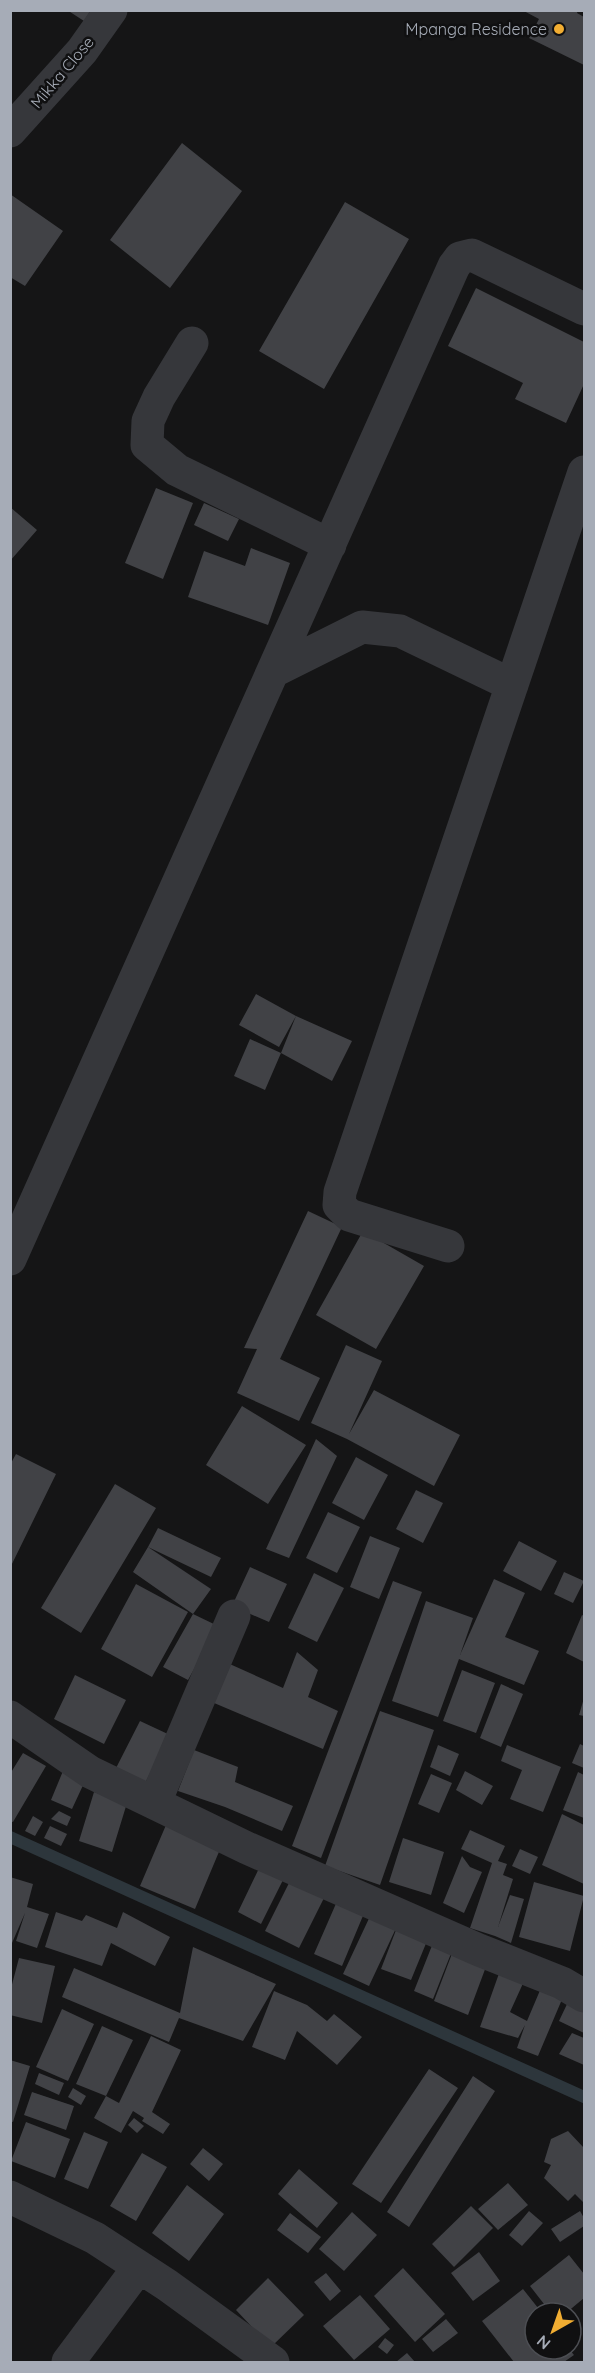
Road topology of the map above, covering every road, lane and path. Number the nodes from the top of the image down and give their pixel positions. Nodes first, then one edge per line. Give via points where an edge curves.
1 (111, 10) edge
2 (10, 131) edge
3 (585, 309) edge
4 (192, 344) dead end
5 (585, 472) edge
6 (330, 545) junction
7 (274, 670) junction
8 (512, 685) junction
9 (448, 1246) dead end
10 (10, 1259) edge
11 (234, 1616) dead end
12 (10, 1717) edge
13 (155, 1802) junction
14 (585, 1996) edge
15 (10, 2197) edge
16 (140, 2267) junction
17 (68, 2362) edge
18 (273, 2362) edge

1 - 2 street, Mikka Close via 82,51
3 - 6 street via 472,255 460,258
4 - 6 street via 151,413 147,445 177,470
5 - 8 street
6 - 7 street
7 - 8 street via 362,627 400,631
7 - 10 street
8 - 9 street via 339,1205 349,1215
11 - 13 street
12 - 13 street via 90,1772
13 - 14 street via 247,1848
15 - 16 street via 95,2238
16 - 17 street
16 - 18 street

